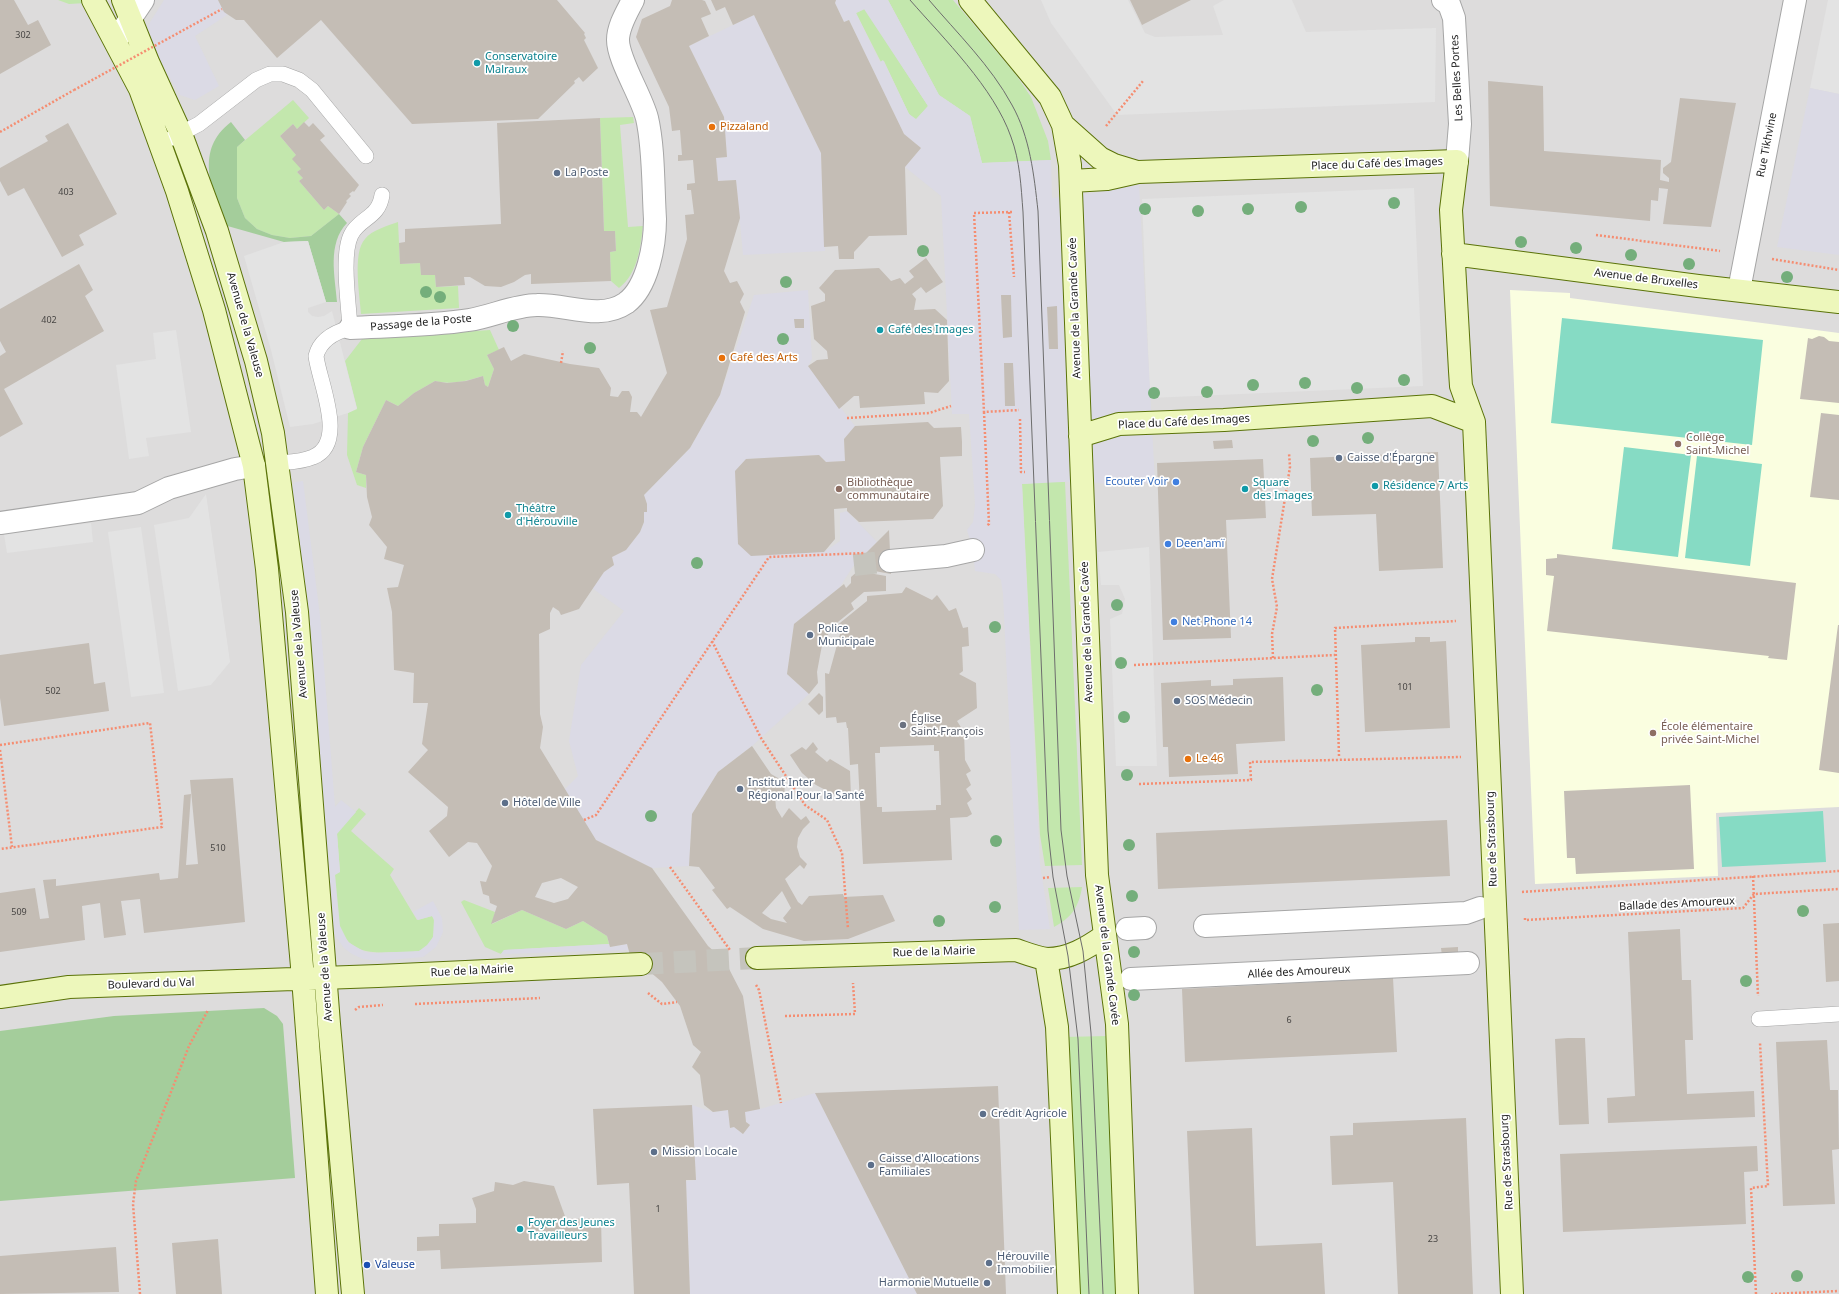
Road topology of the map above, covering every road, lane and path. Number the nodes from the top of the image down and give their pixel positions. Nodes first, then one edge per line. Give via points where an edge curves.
1 (93, 0) edge
2 (633, 0) edge
3 (970, 0) edge
4 (1443, 0) edge
5 (1795, 0) edge
6 (133, 6) edge
7 (222, 9) dead end
8 (116, 40) junction
9 (1143, 81) dead end
10 (1063, 125) junction
11 (1105, 127) dead end
12 (0, 132) edge
13 (181, 134) junction
14 (160, 143) junction
15 (366, 156) dead end
16 (1457, 161) junction
17 (1138, 172) junction
18 (1070, 181) junction
19 (382, 194) dead end
20 (1453, 254) junction
21 (1014, 277) dead end
22 (1739, 290) junction
23 (1839, 302) edge
24 (350, 328) junction
25 (564, 351) dead end
26 (561, 363) dead end
27 (1461, 386) junction
28 (951, 406) dead end
29 (1432, 406) junction
30 (1019, 410) dead end
31 (984, 412) junction
32 (847, 418) dead end
33 (1020, 419) dead end
34 (1474, 422) junction
35 (1080, 436) junction
36 (1289, 453) dead end
37 (277, 463) junction
38 (254, 466) junction
39 (1025, 472) dead end
40 (988, 485) dead end
41 (0, 523) edge
42 (973, 550) dead end
43 (865, 553) dead end
44 (890, 561) tunnel mouth
45 (1456, 621) dead end
46 (712, 641) junction
47 (1335, 655) junction
48 (1273, 658) junction
49 (1134, 665) dead end
50 (0, 745) edge
51 (0, 750) edge
52 (1339, 756) dead end
53 (1461, 757) dead end
54 (1139, 784) dead end
55 (584, 820) dead end
56 (12, 847) junction
57 (0, 849) edge
58 (1839, 871) edge
59 (1753, 876) junction
60 (1050, 877) dead end
61 (1043, 878) dead end
62 (1839, 889) edge
63 (1754, 894) junction
64 (1487, 902) junction
65 (1524, 913) dead end
66 (1205, 926) dead end
67 (848, 935) dead end
68 (1104, 936) junction
69 (757, 958) tunnel mouth
70 (1046, 959) junction
71 (1468, 963) dead end
72 (641, 964) tunnel mouth
73 (326, 977) junction
74 (303, 978) junction
75 (1131, 979) dead end
76 (853, 980) dead end
77 (648, 993) dead end
78 (0, 997) edge
79 (546, 998) dead end
80 (677, 1002) dead end
81 (412, 1004) dead end
82 (388, 1005) dead end
83 (210, 1006) dead end
84 (353, 1012) dead end
85 (1839, 1014) edge
86 (785, 1016) dead end
87 (1759, 1019) junction
88 (1839, 1291) edge
89 (140, 1294) edge
90 (327, 1294) edge
91 (353, 1294) edge
92 (1069, 1294) edge
93 (1127, 1294) edge
94 (1512, 1294) edge
95 (1756, 1294) edge
96 (1771, 1294) edge

1 - 8 street, Avenue de la Valeuse
2 - 24 street, Passage de la Poste via 620,28 618,42 643,103 648,123 655,219 650,258 635,293 621,306 602,312 536,305 469,320
3 - 10 street, Avenue de la Grande Cavée via 1050,97
4 - 16 street, Les Belles Portes via 1449,4 1456,36 1460,129
5 - 22 street, Rue Tikhvine
6 - 8 street
6 - 13 street, Avenue de la Valeuse via 148,62
7 - 12 path, bridge
8 - 14 street, Avenue de la Valeuse via 140,89
9 - 11 path
10 - 17 street via 1100,158
10 - 18 street, Avenue de la Grande Cavée
13 - 14 lane
13 - 15 lane via 199,124 256,80 270,74 283,74 299,80 312,90
13 - 37 street, Avenue de la Valeuse via 217,231 256,361 273,433
14 - 38 street, Avenue de la Valeuse via 214,310
16 - 17 street, Place du Café des Images
16 - 20 street, Place du Café des Images via 1451,210
17 - 18 street via 1107,179
18 - 35 street, Avenue de la Grande Cavée
19 - 24 lane via 377,209 355,230 348,246 346,258
20 - 22 street, Avenue de Bruxelles
20 - 27 street, Place du Café des Images
21 - 31 path via 1010,212 974,213
22 - 23 street, Avenue de Bruxelles
24 - 37 lane, Passage de la Poste via 323,342 316,356 331,422 328,440 321,452 313,457
25 - 26 path
27 - 29 street via 1444,392
27 - 34 street, Rue de Strasbourg
28 - 32 path via 929,413
29 - 34 street, Place du Café des Images
29 - 35 street, Place du Café des Images via 1224,420 1119,424
30 - 31 path
31 - 40 path
33 - 39 path via 1021,472
34 - 64 street, Rue de Strasbourg
35 - 68 street, Avenue de la Grande Cavée via 1097,875
36 - 48 path via 1290,467 1272,579 1277,607 1272,634
37 - 38 street
37 - 73 street, Avenue de la Valeuse via 297,612
38 - 41 street via 169,488 138,503
38 - 74 street, Avenue de la Valeuse via 267,569
42 - 44 street via 946,556
43 - 46 path via 769,557
45 - 47 path via 1335,628
46 - 55 path via 596,815
46 - 67 path via 761,738 805,805 827,820 842,853
47 - 48 path
47 - 52 path
48 - 49 path
50 - 56 path via 150,723 162,827
51 - 56 path
53 - 54 path via 1250,762 1251,780
56 - 57 path
58 - 59 path
59 - 63 path
59 - 64 path
60 - 61 path
62 - 63 path
63 - 65 path, Ballade des Amoureux via 1743,908 1525,920
63 - 87 path
64 - 66 street via 1466,913
64 - 94 street, Rue de Strasbourg
68 - 70 street, Rue de la Mairie via 1083,951
68 - 93 street, Avenue de la Grande Cavée via 1116,1024
69 - 70 street, Rue de la Mairie via 1016,950
70 - 92 street via 1057,1027
71 - 75 street, Allée des Amoureux
72 - 73 street, Rue de la Mairie
73 - 74 street, Rue de la Mairie
73 - 91 street, Avenue de la Valeuse
74 - 78 street, Boulevard du Val via 69,987
74 - 90 street, Avenue de la Valeuse
76 - 86 path via 855,1014
77 - 80 path via 662,1004
79 - 81 path
82 - 84 path via 359,1007
83 - 89 path via 188,1046 136,1181 133,1204
85 - 87 lane
87 - 95 path via 1768,1186 1751,1188
88 - 96 path

